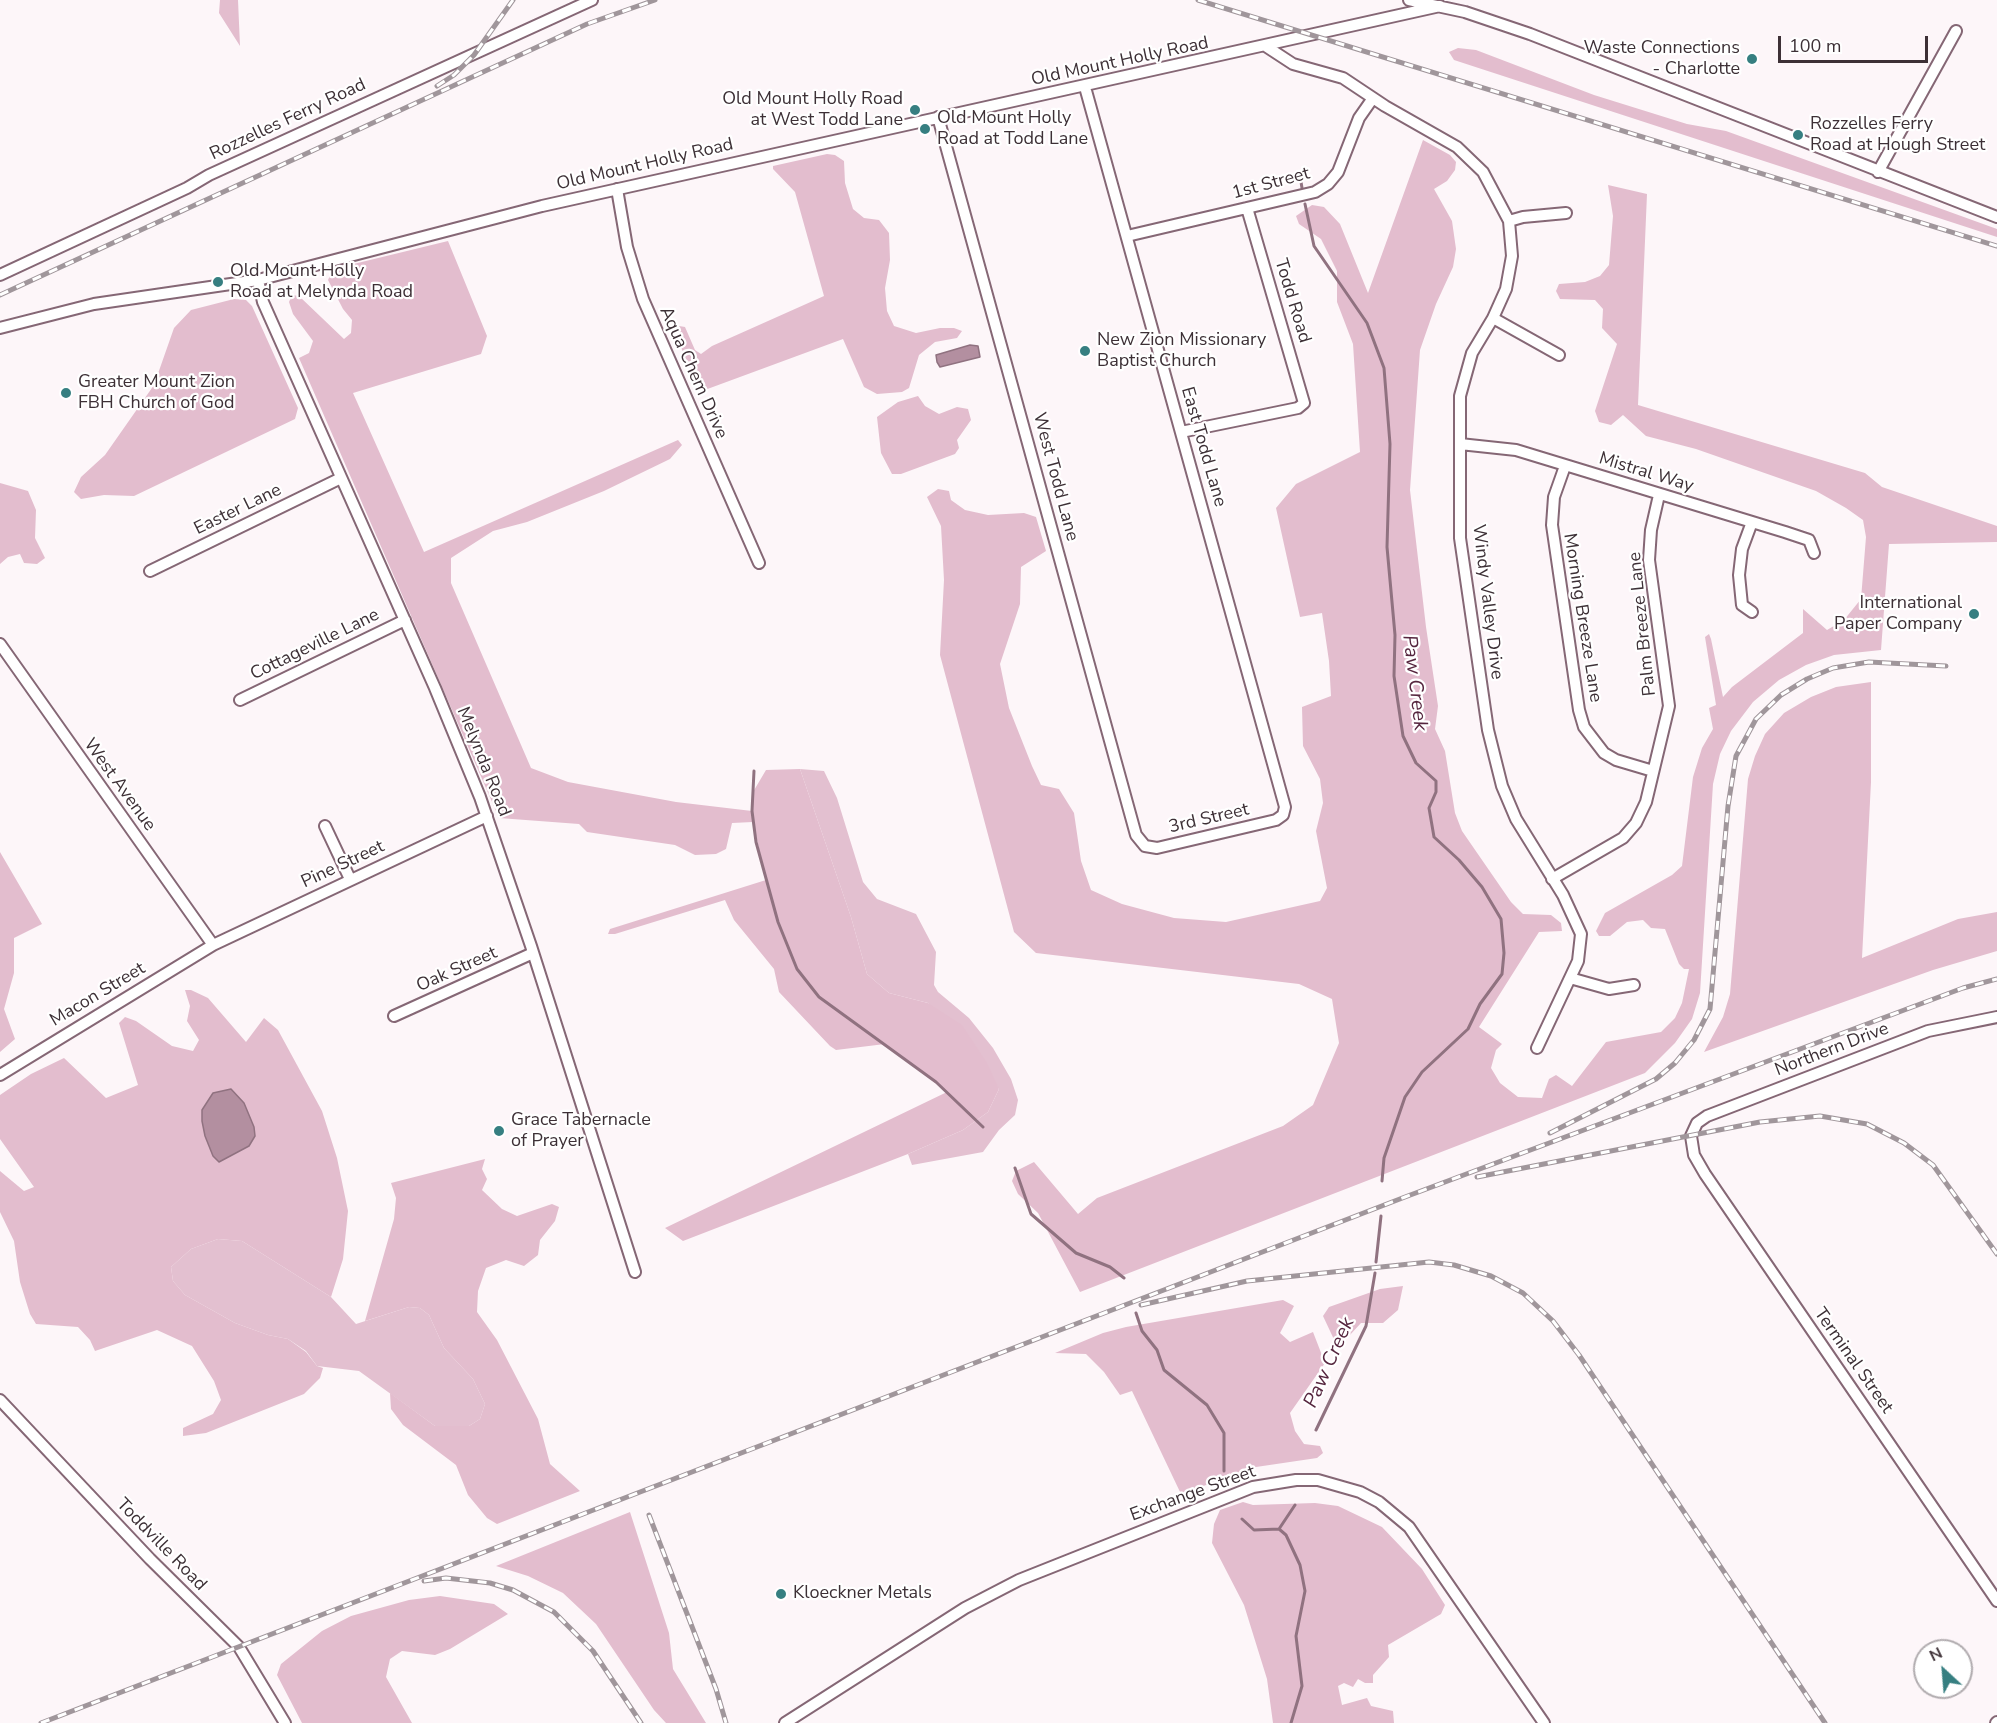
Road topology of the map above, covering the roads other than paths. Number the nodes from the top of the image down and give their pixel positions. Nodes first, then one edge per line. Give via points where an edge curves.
1 (592, 0) edge
2 (1409, 0) edge
3 (1440, 6) junction
4 (1956, 31) dead end
5 (1267, 47) junction
6 (1085, 87) junction
7 (1372, 98) junction
8 (938, 117) junction
9 (1878, 172) junction
10 (617, 189) junction
11 (1247, 208) junction
12 (1566, 213) dead end
13 (1997, 217) edge
14 (1509, 221) junction
15 (1127, 236) junction
16 (0, 275) edge
17 (258, 280) junction
18 (1493, 318) junction
19 (0, 328) edge
20 (1559, 355) dead end
21 (1181, 432) junction
22 (1460, 444) junction
23 (1565, 466) junction
24 (341, 478) junction
25 (1659, 495) junction
26 (1752, 522) junction
27 (1814, 553) dead end
28 (759, 563) dead end
29 (150, 571) dead end
30 (1752, 612) dead end
31 (405, 620) junction
32 (0, 645) edge
33 (240, 700) dead end
34 (1653, 771) junction
35 (488, 816) junction
36 (1283, 816) joint
37 (326, 826) dead end
38 (1142, 844) joint
39 (350, 879) junction
40 (1552, 879) junction
41 (213, 945) junction
42 (533, 953) junction
43 (1570, 978) junction
44 (1634, 985) dead end
45 (394, 1016) dead end
46 (1997, 1017) edge
47 (1536, 1048) dead end
48 (0, 1075) edge
49 (1691, 1136) joint
50 (635, 1272) dead end
51 (0, 1400) edge
52 (1997, 1601) edge
53 (285, 1723) edge
54 (785, 1723) edge
55 (1544, 1723) edge

1 - 16 street, Rozzelles Ferry Road via 227,166
2 - 3 street
3 - 5 street, Old Mount Holly Road
3 - 9 street via 1530,34
4 - 9 street
5 - 6 street, Old Mount Holly Road
5 - 7 street, Windy Valley Drive via 1293,64 1343,78
6 - 8 street, Old Mount Holly Road
6 - 15 street, East Todd Lane
7 - 11 street, 1st Street via 1359,118 1342,165 1328,184 1306,196
7 - 14 street, Windy Valley Drive via 1472,159 1493,187
8 - 10 street, Old Mount Holly Road
8 - 38 street, West Todd Lane via 1133,824
9 - 13 street
10 - 17 street, Old Mount Holly Road
10 - 28 street, Aqua Chem Drive via 627,247 643,299
11 - 15 street, 1st Street
11 - 21 street, Todd Road via 1304,402 1298,408
12 - 14 street
14 - 18 street, Windy Valley Drive via 1510,271
15 - 21 street, East Todd Lane
17 - 19 street, Old Mount Holly Road via 94,304
17 - 24 street, Melynda Road via 263,302
18 - 20 street
18 - 22 street, Windy Valley Drive via 1463,376
21 - 36 street, East Todd Lane via 1278,778 1285,807
22 - 23 street, Mistral Way via 1516,450
22 - 40 street, Windy Valley Drive via 1463,572 1488,730 1516,819
23 - 25 street, Mistral Way
23 - 34 street, Morning Breeze Lane via 1554,497 1552,525 1579,710 1584,727 1604,753
24 - 29 street, Easter Lane
24 - 31 street, Melynda Road
25 - 26 street, Mistral Way
25 - 34 street, Palm Breeze Lane via 1649,560 1668,705
26 - 27 street, Mistral Way via 1809,540
26 - 30 street via 1742,549 1739,575 1742,605
31 - 33 street, Cottageville Lane
31 - 35 street, Melynda Road
32 - 41 street, West Avenue
34 - 40 street, Palm Breeze Lane via 1646,802 1623,838
35 - 39 street, Pine Street
35 - 42 street, Melynda Road
36 - 38 street, 3rd Street via 1157,848
37 - 39 street
39 - 41 street, Pine Street
40 - 43 street, Windy Valley Drive via 1581,934 1578,961
41 - 48 street, Macon Street
42 - 45 street, Oak Street
42 - 50 street, Melynda Road
43 - 44 street via 1609,989
43 - 47 street, Windy Valley Drive
46 - 49 street, Northern Drive via 1928,1031 1707,1116
49 - 52 street, Terminal Street via 1694,1155 1705,1174
51 - 53 street, Toddville Road via 239,1647
54 - 55 street, Exchange Street via 965,1608 1019,1580 1252,1487 1296,1479 1318,1480 1360,1492 1409,1527

